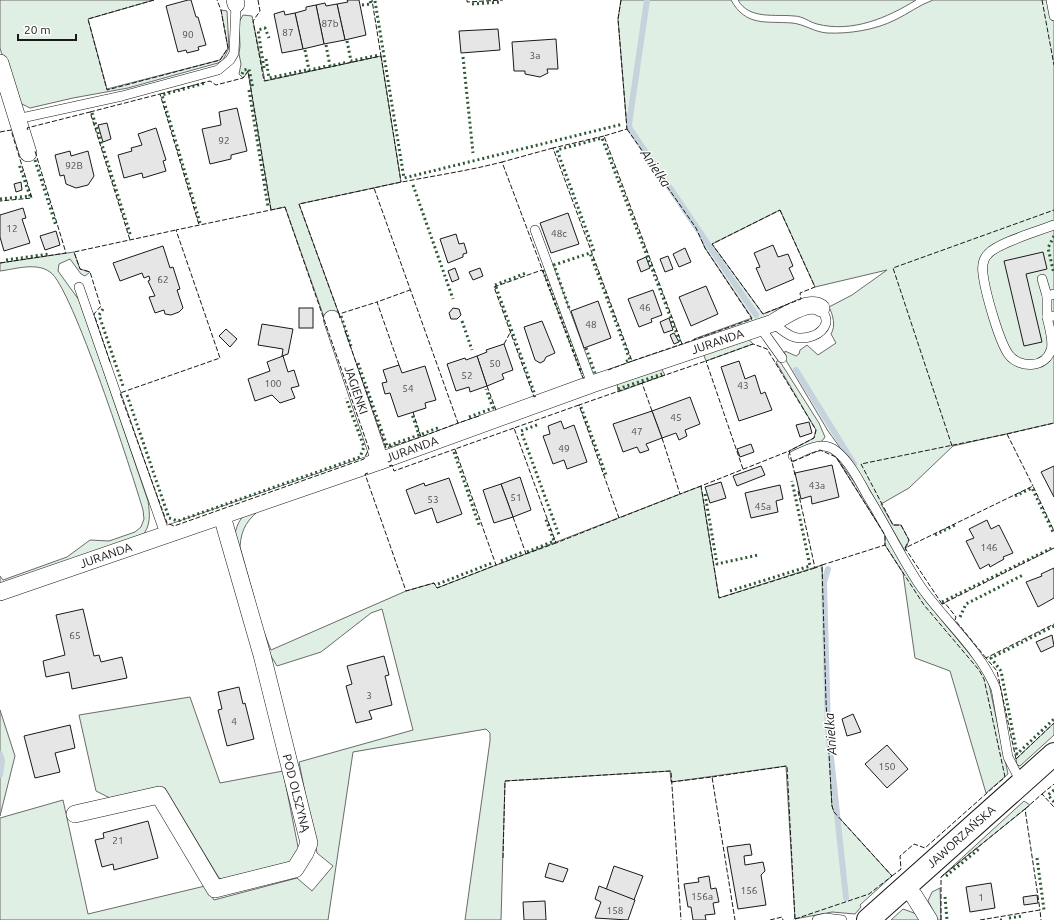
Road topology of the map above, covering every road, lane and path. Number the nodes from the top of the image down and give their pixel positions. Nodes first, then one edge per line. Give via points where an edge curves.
1 (1051, 0) edge
2 (235, 2) edge
3 (1054, 16) edge
4 (0, 62) edge
5 (17, 119) junction
6 (28, 153) dead end
7 (1054, 225) edge
8 (535, 230) dead end
9 (1042, 279) dead end
10 (79, 287) dead end
11 (1050, 295) edge
12 (821, 308) joint
13 (1051, 317) edge
14 (332, 319) dead end
15 (766, 325) junction
16 (782, 358) dead end
17 (592, 384) junction
18 (793, 456) dead end
19 (380, 460) junction
20 (222, 516) junction
21 (165, 534) junction
22 (0, 592) edge
23 (1054, 754) edge
24 (1022, 782) junction
25 (75, 814) dead end
26 (905, 887) junction
27 (817, 920) edge
28 (842, 920) edge
29 (868, 920) edge
30 (929, 920) edge

1 - 3 lane
2 - 5 lane via 234,53 218,70 122,96
4 - 5 street
5 - 6 street
7 - 13 lane via 998,246 987,254 983,266 986,288 1001,339 1006,351 1014,360 1029,365 1047,358 1052,346
8 - 17 lane
9 - 11 lane
10 - 21 lane
11 - 13 lane
12 - 15 street, JURANDA via 810,305
12 - 15 lane via 826,322 814,336 804,339 792,337
14 - 19 street, JAGIENKI
15 - 16 lane
15 - 17 street, JURANDA
17 - 19 street, JURANDA
18 - 24 lane via 812,447 828,447 842,457 857,478 920,586 981,660 992,678 1008,757
19 - 20 street, JURANDA
20 - 21 street, JURANDA
20 - 25 street, POD OLSZYNĄ via 262,655 309,843 305,853 295,869 215,889 159,795
21 - 22 street, JURANDA
23 - 24 street, JAWORZAŃSKA
24 - 26 street, JAWORZAŃSKA
26 - 29 street, JAWORZAŃSKA
26 - 30 street
27 - 28 lane

